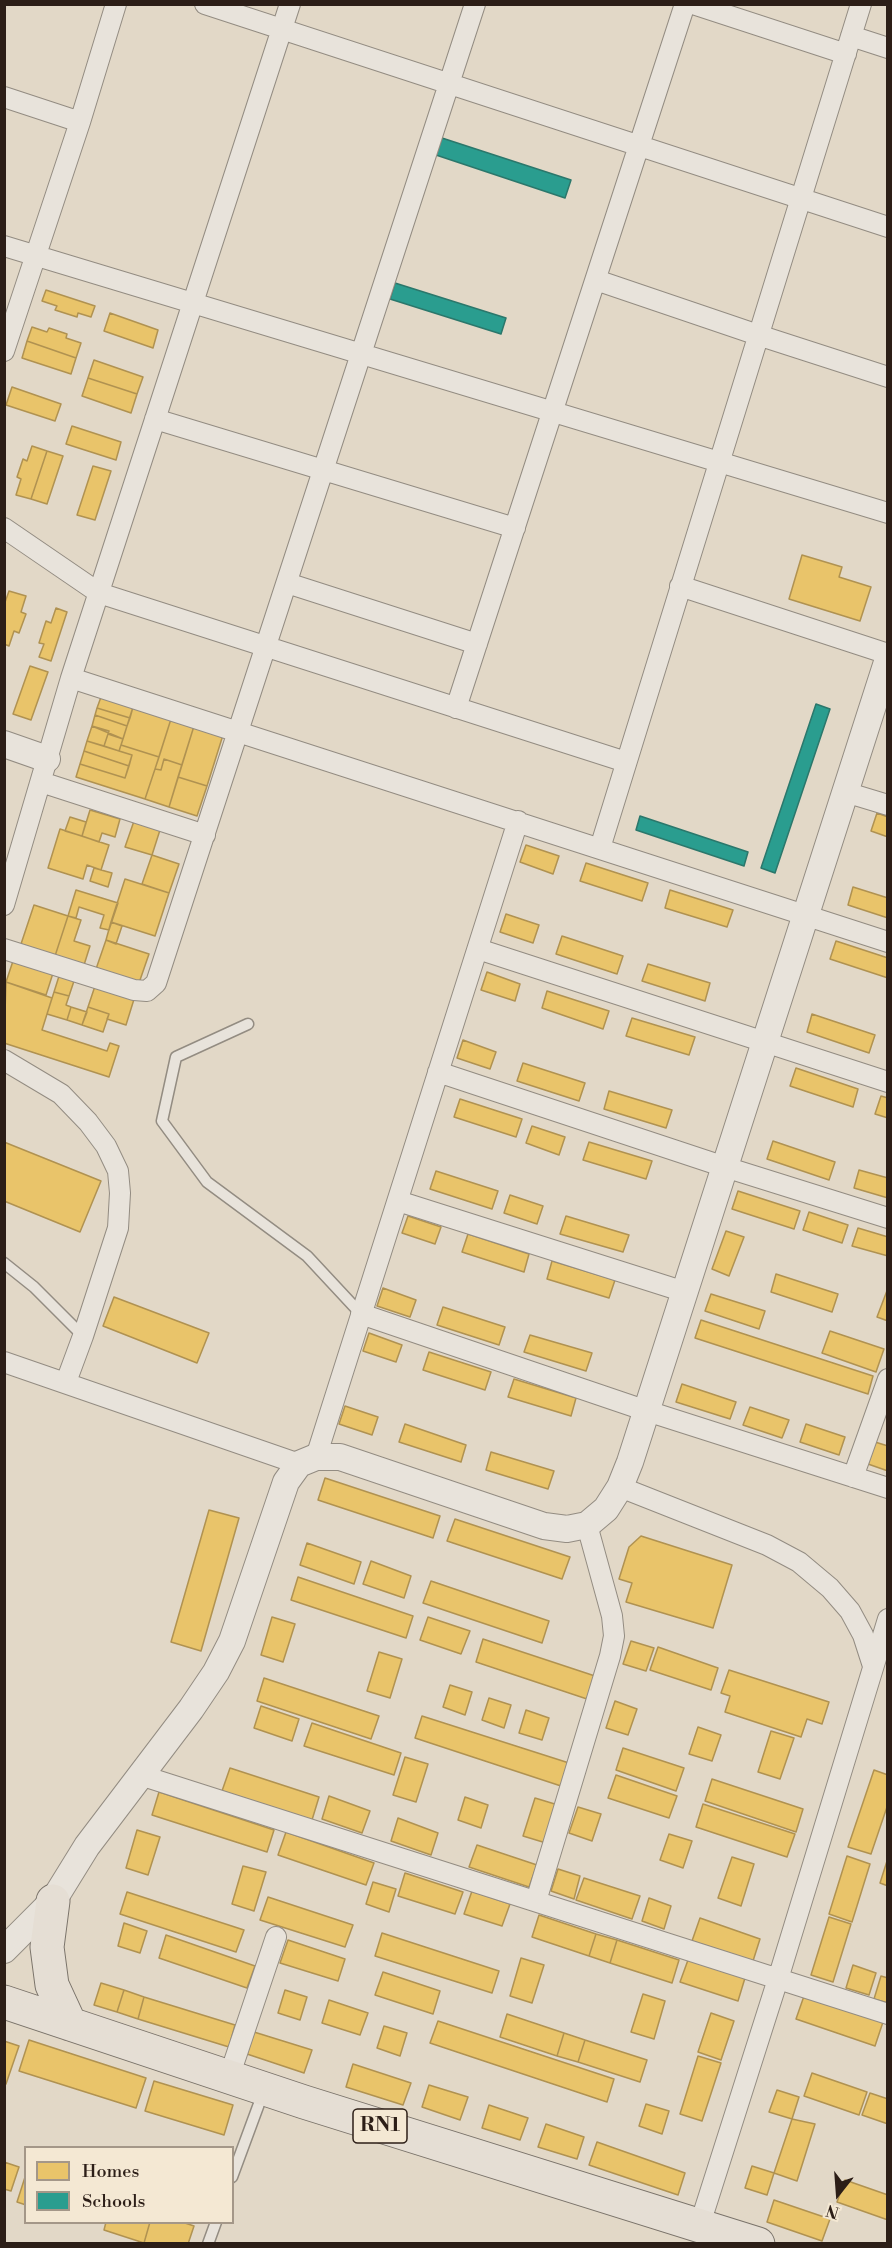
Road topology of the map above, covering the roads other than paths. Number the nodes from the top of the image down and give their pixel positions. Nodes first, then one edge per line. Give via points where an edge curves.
1 (116, 4) edge
2 (204, 4) edge
3 (290, 4) edge
4 (475, 4) edge
5 (685, 4) edge
6 (693, 4) edge
7 (861, 4) edge
8 (282, 30) junction
9 (848, 45) junction
10 (888, 48) edge
11 (449, 84) junction
12 (4, 97) edge
13 (80, 122) junction
14 (639, 146) junction
15 (801, 199) junction
16 (888, 227) edge
17 (4, 246) edge
18 (37, 255) junction
19 (596, 280) junction
20 (193, 302) junction
21 (758, 335) junction
22 (4, 351) edge
23 (362, 354) junction
24 (888, 377) edge
25 (553, 412) junction
26 (155, 419) junction
27 (718, 462) junction
28 (324, 470) junction
29 (888, 513) edge
30 (4, 528) edge
31 (515, 528) junction
32 (287, 583) junction
33 (680, 586) junction
34 (99, 593) junction
35 (477, 644) junction
36 (267, 647) junction
37 (888, 656) edge
38 (71, 678) junction
39 (456, 708) junction
40 (239, 732) junction
41 (4, 744) edge
42 (626, 762) junction
43 (44, 771) junction
44 (845, 792) junction
45 (888, 805) edge
46 (518, 821) junction
47 (205, 835) junction
48 (600, 848) junction
49 (11, 856) edge
50 (5, 903) edge
51 (806, 915) junction
52 (888, 942) edge
53 (4, 949) edge
54 (478, 949) junction
55 (248, 1024) dead end
56 (765, 1042) junction
57 (4, 1060) edge
58 (438, 1072) junction
59 (888, 1082) edge
60 (725, 1167) junction
61 (398, 1201) junction
62 (888, 1218) edge
63 (4, 1263) edge
64 (685, 1292) junction
65 (362, 1314) junction
66 (83, 1336) junction
67 (4, 1362) edge
68 (888, 1379) edge
69 (66, 1382) junction
70 (647, 1411) junction
71 (307, 1460) junction
72 (853, 1477) junction
73 (620, 1487) junction
74 (888, 1488) edge
75 (587, 1525) junction
76 (888, 1619) edge
77 (873, 1666) junction
78 (140, 1775) junction
79 (52, 1900) junction
80 (536, 1901) junction
81 (276, 1937) dead end
82 (4, 1950) edge
83 (778, 1979) junction
84 (4, 2002) edge
85 (888, 2014) edge
86 (70, 2024) junction
87 (229, 2077) junction
88 (265, 2088) junction
89 (234, 2172) edge
90 (216, 2224) edge
91 (698, 2229) junction
92 (208, 2244) edge
93 (758, 2244) edge

1 - 13 street
2 - 8 street
3 - 8 street
4 - 11 street
5 - 14 street
6 - 9 street
7 - 9 street
8 - 11 street
8 - 20 street
9 - 10 street
9 - 15 street
11 - 14 street
11 - 23 street
12 - 13 street
13 - 18 street
14 - 15 street
14 - 19 street
15 - 16 street
15 - 21 street
17 - 18 street
18 - 20 street
18 - 22 street
19 - 21 street
19 - 25 street
20 - 23 street
20 - 26 street
21 - 24 street
21 - 27 street
23 - 25 street
23 - 28 street
25 - 27 street
25 - 31 street
26 - 28 street
26 - 34 street
27 - 29 street
27 - 33 street
28 - 31 street
28 - 32 street
30 - 34 street
31 - 35 street
32 - 35 street
32 - 36 street
33 - 37 street
33 - 42 street
34 - 36 street
34 - 38 street
35 - 39 street
36 - 39 street
36 - 40 street
37 - 44 street
38 - 40 street
38 - 43 street
39 - 42 street
40 - 46 street
40 - 47 street
41 - 43 street
42 - 48 street
43 - 47 street
43 - 49 street
44 - 45 street
44 - 51 street
46 - 48 street
46 - 54 street
47 - 53 street via 156,983 147,991
48 - 51 street
49 - 50 street
51 - 52 street
51 - 56 street
54 - 56 street
54 - 58 street
55 - 65 lane via 176,1057 162,1121 207,1182 307,1256
56 - 59 street
56 - 60 street
57 - 66 street via 61,1095 106,1146 118,1171 118,1228
58 - 60 street
58 - 61 street
60 - 62 street
60 - 64 street
61 - 64 street
61 - 65 street
63 - 66 lane
64 - 70 street
65 - 70 street
65 - 71 street
66 - 69 street
67 - 69 street
68 - 72 street
69 - 71 street via 152,1414
70 - 72 street
70 - 73 street
71 - 75 street via 340,1457 544,1526 567,1529
71 - 78 street via 286,1482 232,1641 216,1672
72 - 74 street
73 - 75 street via 606,1509
73 - 77 street via 767,1545 799,1562 850,1611
75 - 80 street via 614,1636
76 - 77 street
77 - 83 street
78 - 79 street
78 - 80 street
79 - 82 street
79 - 86 highway via 47,1947 52,1985
80 - 83 street
81 - 87 street
83 - 85 street
83 - 91 street
84 - 86 highway, RN1
86 - 87 highway, RN1
87 - 88 highway, RN1
88 - 89 lane
88 - 91 highway, RN1 via 653,2211
90 - 92 lane
91 - 93 highway, RN1

